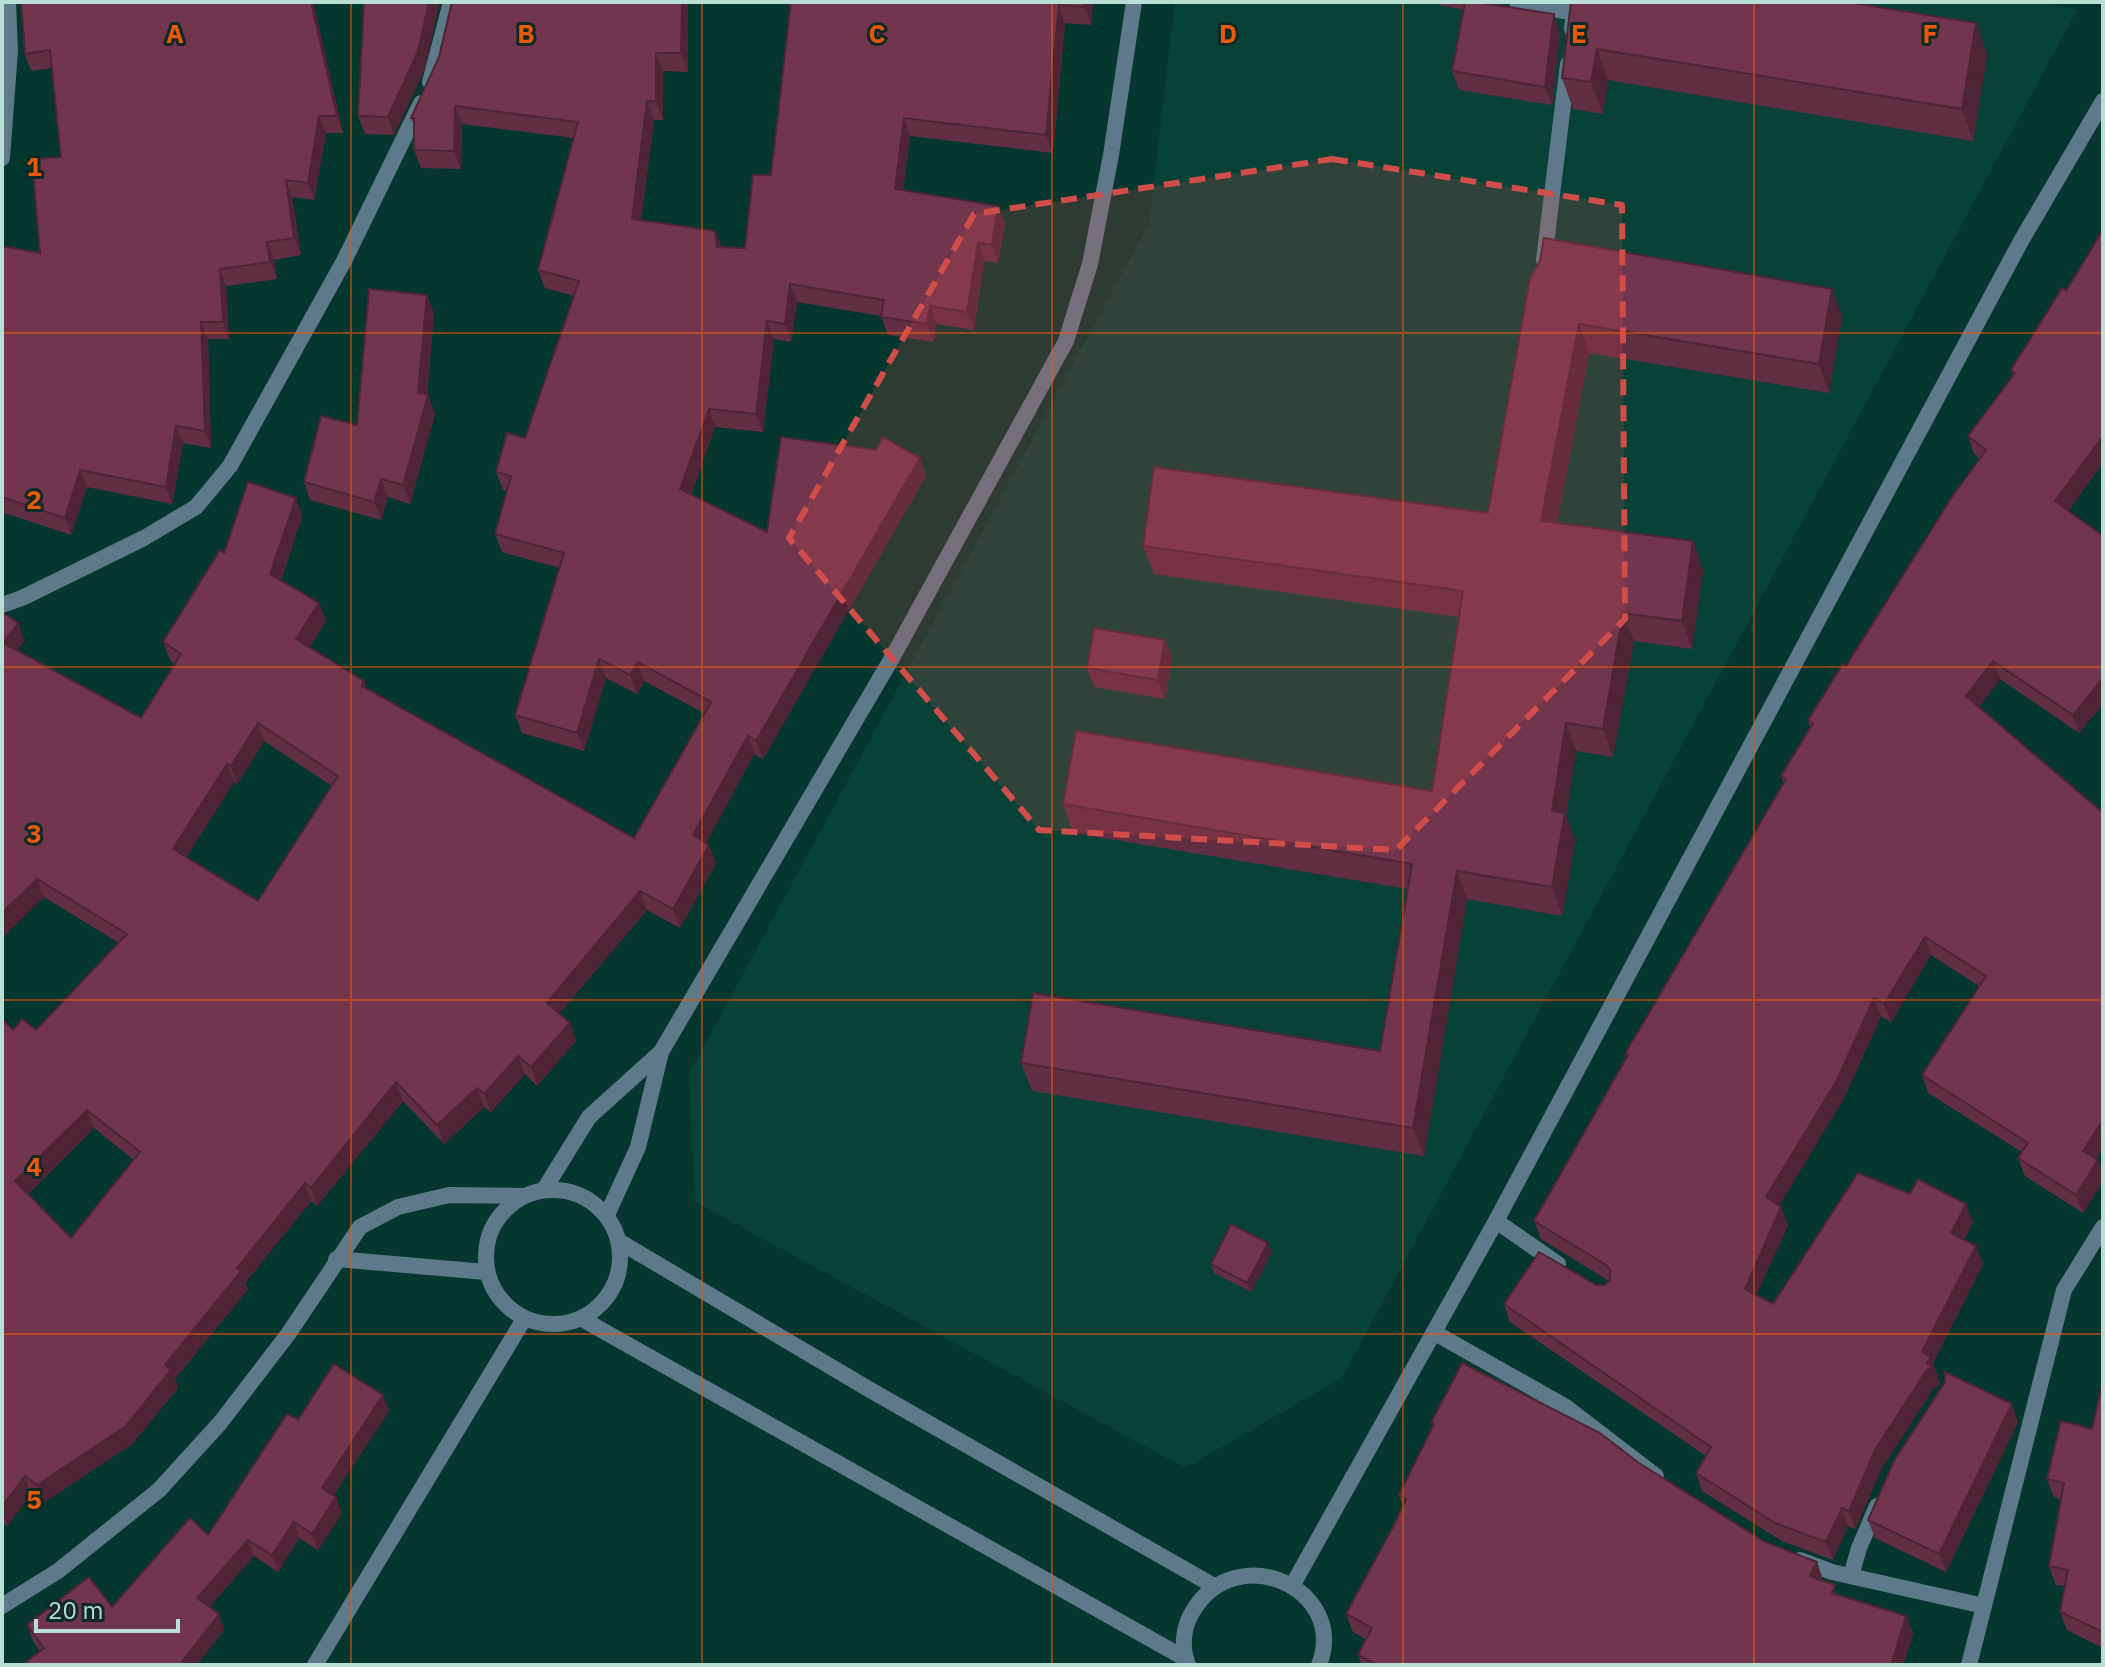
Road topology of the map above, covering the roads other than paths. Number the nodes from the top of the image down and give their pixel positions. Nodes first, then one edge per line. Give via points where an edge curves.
1 (8, 2) edge
2 (451, 2) edge
3 (1134, 2) edge
4 (1517, 2) edge
5 (2103, 101) edge
6 (2, 158) edge
7 (1542, 269) edge
8 (2, 605) edge
9 (661, 1052) junction
10 (545, 1188) junction
11 (523, 1196) junction
12 (607, 1215) junction
13 (1496, 1221) junction
14 (2103, 1227) edge
15 (620, 1242) junction
16 (336, 1259) junction
17 (486, 1272) junction
18 (1572, 1272) edge
19 (524, 1319) junction
20 (582, 1319) junction
21 (1435, 1333) junction
22 (1885, 1487) edge
23 (1675, 1488) edge
24 (1791, 1556) edge
25 (1851, 1576) junction
26 (1214, 1586) junction
27 (1292, 1586) junction
28 (2, 1606) edge
29 (1984, 1606) junction
30 (1187, 1662) edge
31 (315, 1665) edge
32 (1319, 1665) edge
33 (1969, 1665) edge

1 - 6 street
2 - 8 street via 435,73 398,153 230,466 196,507 144,538
3 - 9 street via 1093,249 1066,341 892,658
4 - 7 street via 1574,13
5 - 13 street via 2013,255
9 - 10 street via 589,1117
9 - 12 street via 638,1147
10 - 11 street
10 - 12 street via 582,1196
11 - 16 street via 449,1195 398,1207 360,1227
11 - 17 street via 499,1215 486,1242
12 - 15 street
13 - 18 street
13 - 21 street
14 - 29 street via 2064,1290
15 - 20 street via 619,1273 607,1300
15 - 26 street
16 - 17 street
16 - 28 street via 272,1356 159,1490 58,1571
17 - 19 street via 499,1300
19 - 20 street via 553,1325
19 - 31 street
20 - 30 street
21 - 23 street via 1566,1407
21 - 27 street
22 - 25 street
24 - 25 street
25 - 29 street
26 - 27 street via 1253,1574
26 - 30 street via 1188,1618
27 - 32 street via 1319,1617
29 - 33 street

